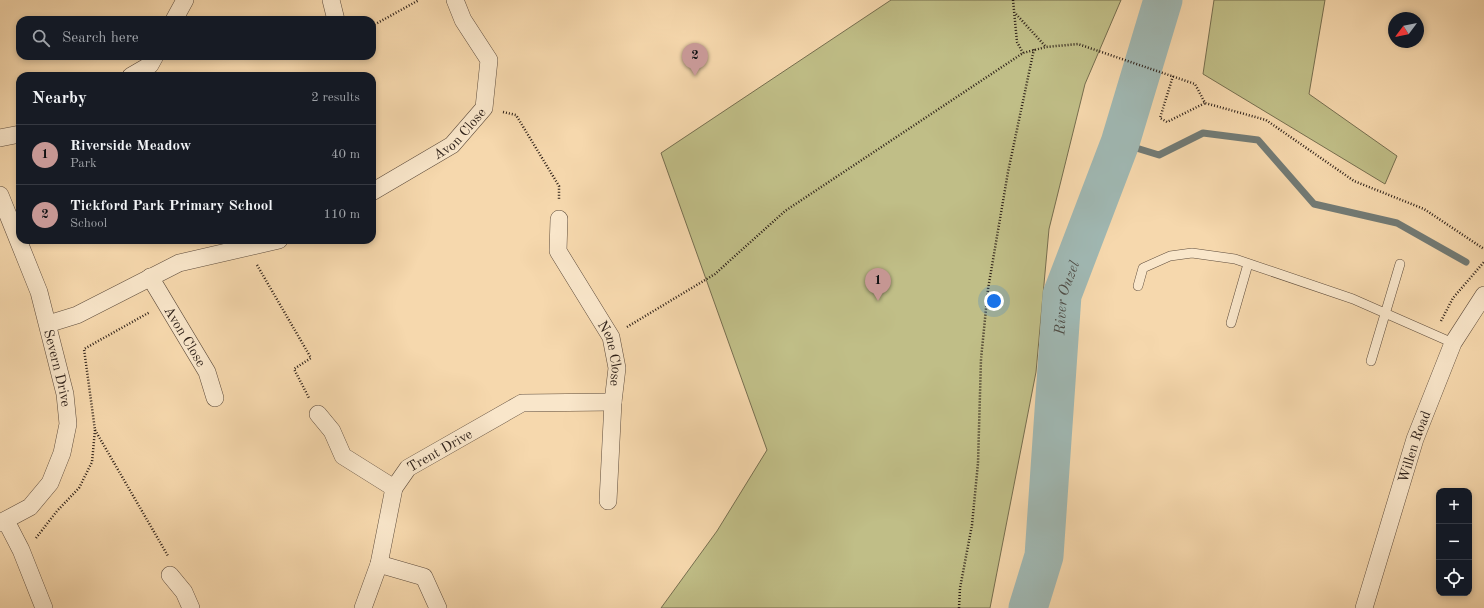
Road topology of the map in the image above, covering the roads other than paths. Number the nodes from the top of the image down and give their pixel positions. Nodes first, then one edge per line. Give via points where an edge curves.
1 (185, 0) edge
2 (331, 0) edge
3 (455, 0) edge
4 (176, 16) edge
5 (335, 16) edge
6 (153, 60) edge
7 (138, 72) edge
8 (16, 135) edge
9 (0, 138) edge
10 (376, 190) edge
11 (0, 194) edge
12 (560, 219) road end
13 (16, 234) edge
14 (20, 244) edge
15 (263, 244) edge
16 (1248, 264) junction
17 (1400, 264) dead end
18 (150, 277) junction
19 (1138, 286) dead end
20 (1484, 295) edge
21 (1386, 314) junction
22 (1231, 323) dead end
23 (48, 324) junction
24 (1453, 343) junction
25 (1371, 361) dead end
26 (215, 398) dead end
27 (613, 402) junction
28 (318, 414) road end
29 (394, 488) junction
30 (608, 501) dead end
31 (3, 522) edge
32 (379, 564) junction
33 (170, 576) road end
34 (44, 608) edge
35 (191, 608) edge
36 (363, 608) edge
37 (438, 608) edge
38 (1364, 608) edge

1 - 4 street
2 - 5 street
3 - 10 street, Avon Close via 463,20 489,60 484,108 452,145
6 - 7 street via 150,65
8 - 9 street
11 - 13 street, Severn Drive
12 - 27 street, Nene Close via 558,251 611,337 617,368
14 - 23 street, Severn Drive via 39,292
15 - 18 street via 179,264
16 - 19 lane via 1235,259 1192,253 1170,256 1143,268
16 - 21 lane via 1353,299
16 - 22 lane
17 - 21 lane
18 - 23 street via 77,315
18 - 26 street, Avon Close via 207,372
20 - 24 street, Willen Road
21 - 24 lane
21 - 25 lane
23 - 31 street, Severn Drive via 65,394 68,424 62,453 50,483 30,507
24 - 38 street, Willen Road via 1415,439
27 - 29 street, Trent Drive via 522,403 408,468
27 - 30 street, Nene Close
28 - 29 street via 332,431 343,456
29 - 32 street, Trent Drive
31 - 34 street via 21,550
32 - 36 street, Trent Drive
32 - 37 street via 424,576
33 - 35 street via 184,592

